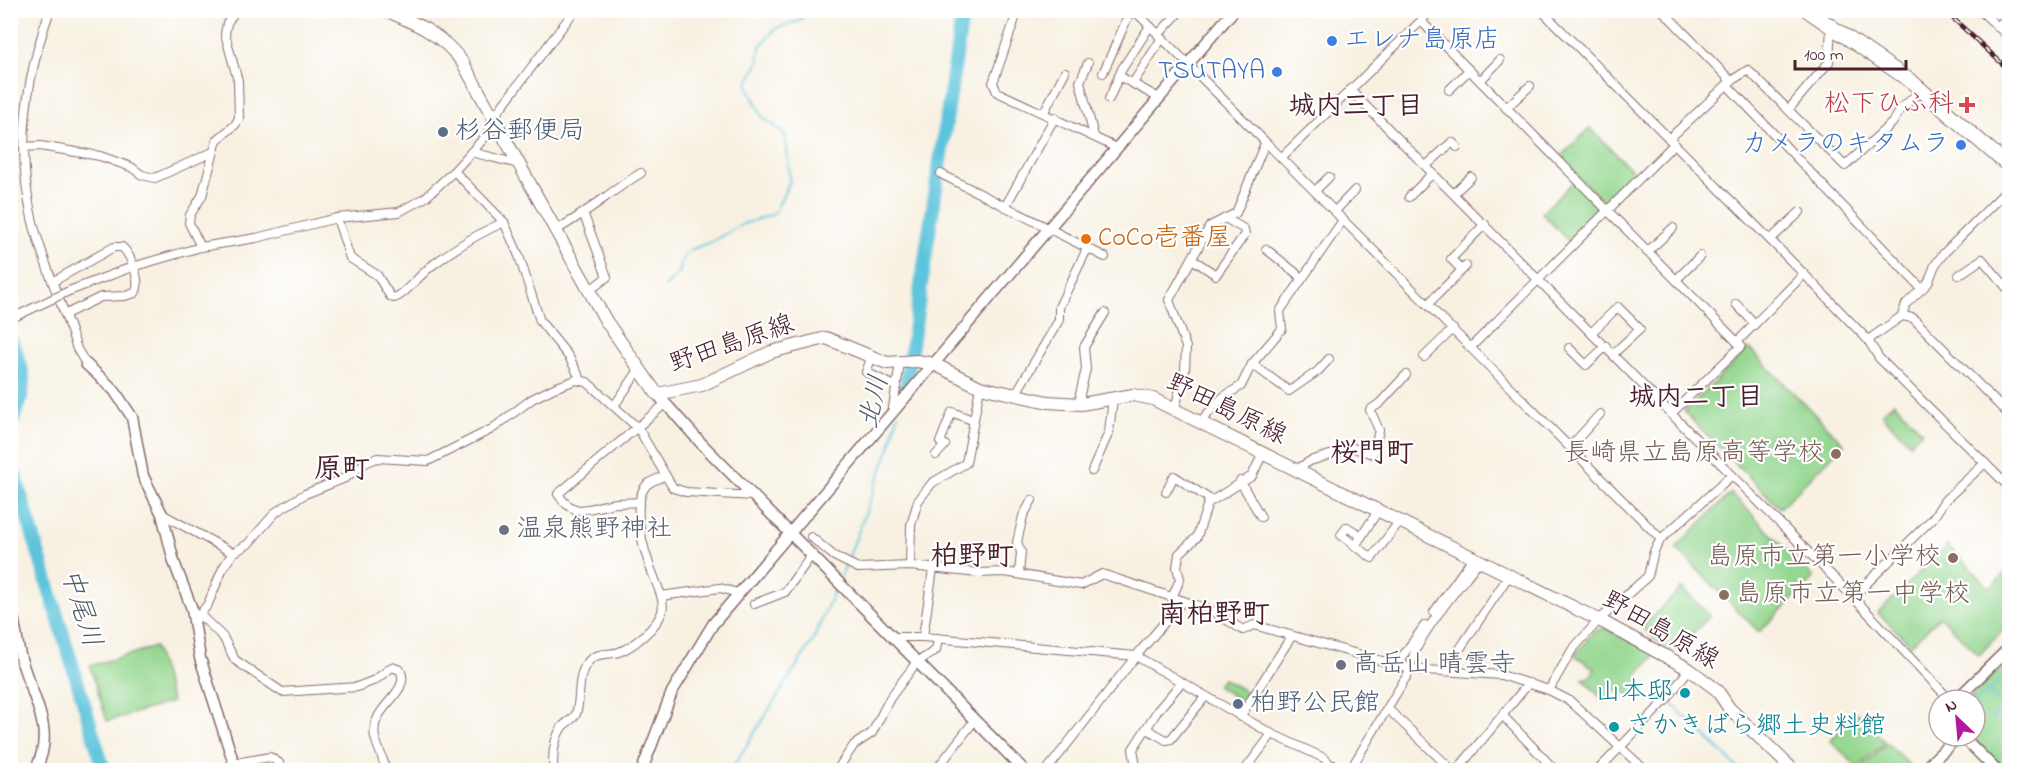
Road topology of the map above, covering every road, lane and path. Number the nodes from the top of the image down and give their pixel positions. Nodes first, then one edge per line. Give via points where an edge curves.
1 (51, 10) edge
2 (236, 10) edge
3 (385, 10) edge
4 (575, 10) edge
5 (1018, 10) edge
6 (1133, 10) edge
7 (1182, 10) edge
8 (1234, 10) edge
9 (1432, 10) edge
10 (1541, 10) edge
11 (1662, 10) edge
12 (1807, 10) edge
13 (1980, 10) edge
14 (2010, 15) edge
15 (1421, 21) junction
16 (1150, 26) junction
17 (1831, 27) junction
18 (1997, 27) junction
19 (1160, 36) junction
20 (2010, 38) edge
21 (1500, 60) dead end
22 (1088, 63) dead end
23 (1188, 64) junction
24 (1469, 70) junction
25 (1065, 72) dead end
26 (1103, 73) dead end
27 (1119, 76) junction
28 (1480, 81) junction
29 (1133, 83) junction
30 (1729, 83) junction
31 (1530, 86) dead end
32 (1350, 90) junction
33 (1449, 90) dead end
34 (1922, 90) junction
35 (1160, 98) junction
36 (1109, 99) dead end
37 (1506, 108) junction
38 (1789, 109) junction
39 (1044, 112) junction
40 (1055, 117) junction
41 (495, 121) junction
42 (1094, 135) junction
43 (1452, 141) dead end
44 (1672, 142) junction
45 (1265, 143) junction
46 (24, 147) junction
47 (1117, 148) junction
48 (213, 152) junction
49 (471, 152) junction
50 (1282, 157) junction
51 (519, 164) junction
52 (2010, 167) edge
53 (1430, 169) junction
54 (454, 171) junction
55 (641, 172) dead end
56 (941, 174) dead end
57 (1329, 177) dead end
58 (1471, 177) dead end
59 (2010, 187) edge
60 (1355, 190) dead end
61 (1315, 191) junction
62 (1454, 193) junction
63 (1409, 197) dead end
64 (1005, 207) junction
65 (1335, 211) junction
66 (1606, 211) junction
67 (1800, 212) dead end
68 (584, 215) junction
69 (337, 218) junction
70 (1225, 218) junction
71 (1343, 220) junction
72 (504, 222) junction
73 (1485, 224) junction
74 (1673, 228) dead end
75 (555, 230) junction
76 (1048, 230) junction
77 (1770, 240) junction
78 (201, 248) junction
79 (1088, 249) junction
80 (1266, 249) dead end
81 (1647, 252) junction
82 (1700, 256) dead end
83 (1105, 257) dead end
84 (1192, 259) junction
85 (132, 267) junction
86 (1804, 274) junction
87 (1959, 275) dead end
88 (1301, 278) junction
89 (1540, 279) junction
90 (1676, 280) junction
91 (54, 281) junction
92 (2010, 285) edge
93 (1922, 289) junction
94 (589, 291) junction
95 (1428, 304) junction
96 (1736, 304) dead end
97 (1105, 313) dead end
98 (66, 314) junction
99 (1902, 316) junction
100 (10, 319) edge
101 (1755, 324) junction
102 (1453, 329) junction
103 (1592, 332) junction
104 (1868, 340) junction
105 (1737, 342) junction
106 (1606, 346) junction
107 (1470, 348) junction
108 (1569, 348) dead end
109 (1613, 354) junction
110 (872, 356) junction
111 (1424, 357) dead end
112 (1329, 359) dead end
113 (905, 362) junction
114 (86, 364) joint
115 (934, 364) junction
116 (1252, 364) junction
117 (639, 370) junction
118 (1406, 375) dead end
119 (581, 380) junction
120 (897, 387) junction
121 (980, 387) junction
122 (657, 394) junction
123 (1015, 395) junction
124 (1113, 399) junction
125 (665, 404) junction
126 (1081, 404) junction
127 (614, 406) junction
128 (1174, 408) junction
129 (893, 413) junction
130 (1600, 414) dead end
131 (1671, 414) junction
132 (2010, 416) edge
133 (972, 420) junction
134 (1201, 421) junction
135 (638, 428) junction
136 (1569, 447) junction
137 (1263, 453) junction
138 (936, 455) dead end
139 (1985, 463) junction
140 (1296, 470) junction
141 (1092, 471) dead end
142 (1732, 475) junction
143 (664, 476) junction
144 (1240, 481) junction
145 (2010, 488) edge
146 (1166, 492) dead end
147 (753, 496) junction
148 (1032, 500) dead end
149 (1211, 500) junction
150 (640, 502) junction
151 (1378, 511) junction
152 (162, 514) junction
153 (1261, 517) dead end
154 (1399, 522) junction
155 (789, 534) junction
156 (1362, 536) junction
157 (812, 537) dead end
158 (1661, 539) junction
159 (1356, 546) junction
160 (233, 553) junction
161 (811, 556) junction
162 (837, 558) junction
163 (1475, 561) junction
164 (910, 566) junction
165 (933, 569) junction
166 (828, 572) junction
167 (1019, 574) junction
168 (1508, 577) junction
169 (738, 593) junction
170 (661, 596) junction
171 (1853, 597) junction
172 (1172, 598) junction
173 (1182, 602) junction
174 (10, 604) edge
175 (754, 604) dead end
176 (197, 618) junction
177 (1599, 620) junction
178 (891, 637) junction
179 (923, 637) junction
180 (1291, 637) junction
181 (938, 639) junction
182 (2010, 646) edge
183 (1136, 656) junction
184 (916, 663) junction
185 (1396, 665) junction
186 (1411, 669) junction
187 (1689, 669) junction
188 (1445, 671) junction
189 (1181, 683) junction
190 (1529, 683) junction
191 (1939, 688) edge
192 (1968, 688) edge
193 (1549, 690) junction
194 (1205, 697) junction
195 (1389, 710) junction
196 (1240, 717) junction
197 (1504, 717) junction
198 (974, 721) junction
199 (1147, 729) junction
200 (1272, 734) junction
201 (1622, 748) junction
202 (1947, 748) edge
203 (1972, 748) edge
204 (236, 767) edge
205 (1327, 768) edge
206 (35, 771) edge
207 (282, 771) edge
208 (385, 771) edge
209 (553, 771) edge
210 (642, 771) edge
211 (837, 771) edge
212 (936, 771) edge
213 (1024, 771) edge
214 (1047, 771) edge
215 (1133, 771) edge
216 (1245, 771) edge
217 (1349, 771) edge
218 (1452, 771) edge
219 (1457, 771) edge
220 (1555, 771) edge
221 (1598, 771) edge
222 (1645, 771) edge
223 (1793, 771) edge
224 (1923, 771) edge
225 (1996, 771) edge

1 - 46 street via 33,66
2 - 48 street via 226,23 225,34 238,81 239,118 216,140
3 - 41 main road, 野田島原線 via 433,32 452,48
4 - 41 street
5 - 39 street via 993,83 997,92
6 - 16 street
6 - 26 street
7 - 19 street
8 - 23 street
9 - 15 street
10 - 44 street
11 - 30 street
12 - 17 highway
13 - 18 street
14 - 18 street
15 - 24 street
15 - 32 street
16 - 19 street
16 - 27 street
17 - 34 highway
17 - 38 street via 1829,62
18 - 20 street
19 - 23 street
19 - 29 street
21 - 28 street
22 - 42 street via 1080,82
23 - 35 street
23 - 45 street
24 - 28 street
24 - 33 street
25 - 39 street
27 - 29 street
27 - 36 street
28 - 37 street
29 - 35 street
30 - 38 street via 1748,70
30 - 44 street
30 - 93 street
31 - 37 street
32 - 50 street
32 - 53 street
34 - 38 street via 1845,166
34 - 52 highway
35 - 47 street
37 - 66 street
39 - 40 street
40 - 42 street
40 - 64 street
41 - 49 street
41 - 51 main road, 野田島原線
42 - 47 street
43 - 53 street
44 - 66 street
44 - 77 street
45 - 50 street
45 - 70 street via 1236,213
46 - 48 street via 100,156 155,178
46 - 91 street via 32,220
47 - 76 street
48 - 78 street via 202,196 189,219
49 - 51 street
49 - 54 street
50 - 61 street
51 - 75 main road, 野田島原線
53 - 62 street
53 - 63 street
54 - 69 street via 426,197 399,212
54 - 72 street
55 - 68 street
56 - 64 street
57 - 61 street
58 - 62 street
59 - 93 street via 1944,253
60 - 65 street
61 - 65 street
62 - 73 street
64 - 76 street
65 - 71 street
66 - 81 street
66 - 89 street
67 - 77 street
68 - 75 street
68 - 94 street via 607,277
69 - 72 street via 350,258 377,275 394,298 432,265
69 - 78 street
70 - 84 street via 1210,226
70 - 84 street via 1244,229 1245,234 1216,275
71 - 88 street
71 - 95 street
72 - 119 street via 540,321 569,357
73 - 89 street
73 - 95 street via 1451,259 1464,268
74 - 81 street
75 - 94 main road, 野田島原線
76 - 79 street
76 - 115 street
77 - 86 street
78 - 85 street
79 - 83 street
79 - 123 street via 1059,307 1059,320
80 - 88 street
81 - 90 street
82 - 90 street
84 - 128 street via 1169,300 1186,347 1185,370
85 - 91 street via 125,249 114,247
85 - 98 street via 139,285 135,293 101,297
85 - 100 street, bridge
86 - 101 street
86 - 104 street
87 - 92 street via 1982,259 2007,288
88 - 116 street via 1280,311 1282,329
89 - 103 street
89 - 107 street
90 - 105 street
91 - 98 street
93 - 99 street via 1906,304
94 - 117 main road, 野田島原線
95 - 102 street
96 - 101 street
97 - 126 street via 1084,347 1086,369
98 - 114 street
99 - 104 street
99 - 132 street via 1913,318
101 - 105 street
102 - 107 street
102 - 111 street
103 - 106 street
103 - 109 street via 1618,307 1640,329
104 - 139 street via 1879,358
105 - 131 street via 1741,346
106 - 108 street via 1586,365
106 - 109 street
107 - 136 street
109 - 131 street
110 - 113 main road, 野田島原線 via 887,363
110 - 120 street via 866,372
110 - 122 main road, 野田島原線 via 832,339 820,339 771,352 702,385
112 - 116 street via 1289,391
113 - 115 main road, 野田島原線
113 - 120 street
114 - 152 street via 114,390 132,417 143,476
115 - 121 main road, 野田島原線
115 - 129 street
116 - 134 street via 1241,386 1222,397
117 - 122 main road, 野田島原線
117 - 127 street
118 - 140 street via 1370,410 1379,430 1373,454 1353,448 1310,461
119 - 127 street
119 - 160 street via 532,399 492,429 428,461 370,460 345,478 276,512 248,544
120 - 129 street
121 - 123 main road, 野田島原線
121 - 133 street
122 - 125 street
123 - 126 main road, 野田島原線
124 - 126 main road, 野田島原線
124 - 128 main road, 野田島原線 via 1143,395
124 - 141 street via 1109,432
125 - 135 street
125 - 147 street
127 - 135 street
128 - 134 main road, 野田島原線
129 - 155 street
130 - 136 street
131 - 142 street
133 - 138 street via 952,412 939,442 945,445
133 - 164 street via 966,463 929,486 912,513
134 - 137 main road, 野田島原線
135 - 143 street
135 - 150 street via 558,494 568,505 588,512 612,504
136 - 158 street
137 - 140 main road, 野田島原線
137 - 144 street via 1254,473
139 - 145 street
139 - 171 street
140 - 151 main road, 野田島原線
142 - 158 street
142 - 171 street
143 - 147 street via 673,488 686,492
143 - 150 street via 646,486
144 - 149 street
144 - 153 street
146 - 149 street via 1174,476
147 - 155 street
148 - 167 street via 1023,516 1017,542 1021,552
149 - 172 street via 1197,537 1179,554 1180,579
150 - 170 street via 641,536
151 - 154 main road, 野田島原線
151 - 156 street
152 - 160 street
152 - 176 street via 174,562
154 - 159 street via 1372,558
154 - 163 main road, 野田島原線
155 - 161 street
155 - 169 street
156 - 159 street
156 - 159 street via 1347,527 1341,536
157 - 162 street
158 - 177 street via 1648,576
160 - 176 street
161 - 166 street
161 - 175 street via 785,592
162 - 164 street via 849,565 882,569
162 - 166 street
163 - 168 main road, 野田島原線
163 - 185 street
163 - 186 street via 1425,633
164 - 165 street
165 - 167 street
165 - 179 street
166 - 178 street
167 - 172 street via 1081,585 1102,574
168 - 177 main road, 野田島原線
168 - 188 street
169 - 170 street via 720,588
169 - 210 street via 683,670
170 - 209 street via 661,615 651,628 622,651 596,656 588,662 578,690 576,714 562,727 551,756
171 - 191 street
172 - 173 street
173 - 180 street via 1211,610 1244,630 1254,625
173 - 183 street
174 - 206 street via 20,657 45,736 42,758
176 - 204 street via 200,658
176 - 208 street via 223,637 235,660 282,692 357,687 392,668 400,670 403,684 382,710 375,726 375,743
177 - 187 main road, 野田島原線
177 - 193 street via 1564,660
178 - 179 street
178 - 184 street
179 - 181 street
180 - 185 street
180 - 196 street
181 - 183 street
181 - 184 street via 936,650
182 - 192 street
183 - 189 street
183 - 214 street
184 - 198 street
184 - 211 street via 890,698 872,733 854,745
185 - 186 street
186 - 188 street
186 - 195 street
187 - 201 street
187 - 223 main road, 野田島原線 via 1717,690 1729,708
188 - 190 street via 1501,675
189 - 194 street
189 - 199 street
190 - 193 street
190 - 197 street
193 - 201 street via 1570,701
194 - 196 street
194 - 199 street via 1171,739
195 - 217 street
195 - 218 street
196 - 200 street
197 - 219 street
197 - 220 street
198 - 212 street
198 - 213 street
199 - 215 street via 1133,748
200 - 205 street via 1324,758
200 - 216 street
201 - 221 street
201 - 222 street
202 - 224 street
203 - 225 street
204 - 207 street via 270,757
205 - 217 street

